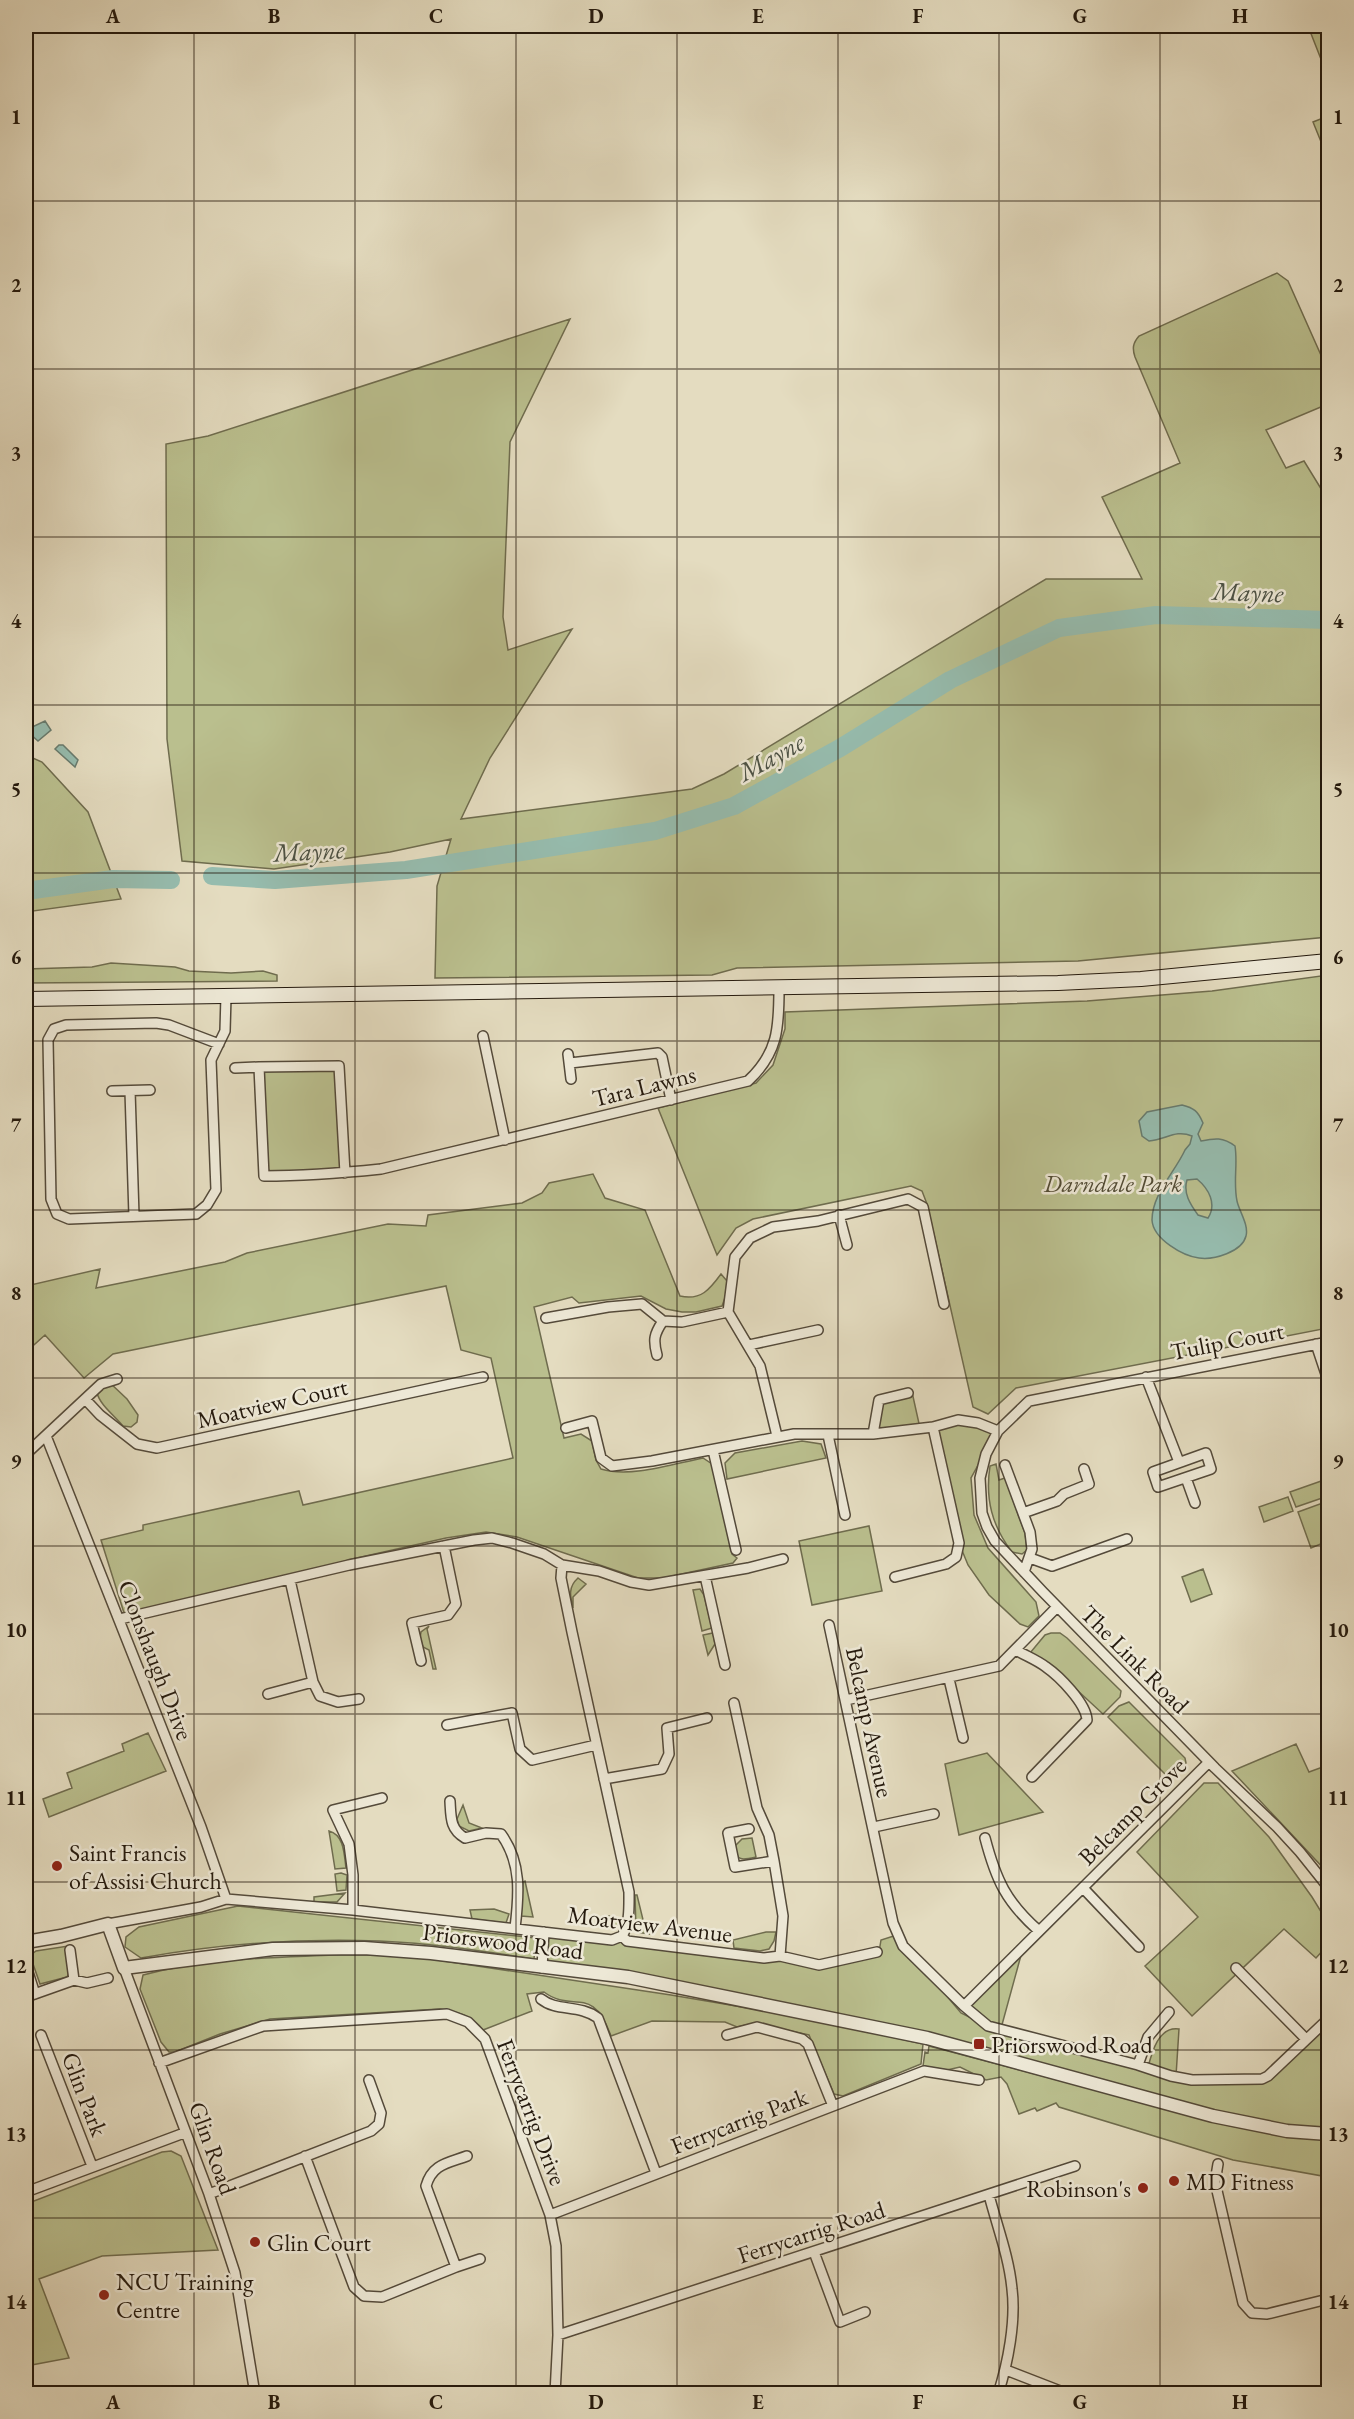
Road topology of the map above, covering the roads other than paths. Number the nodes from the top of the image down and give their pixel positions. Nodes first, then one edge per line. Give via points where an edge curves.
1 (1329, 961) edge
2 (779, 989) junction
3 (226, 996) junction
4 (26, 999) edge
5 (483, 1036) dead end
6 (219, 1044) junction
7 (259, 1067) junction
8 (235, 1068) dead end
9 (571, 1079) dead end
10 (150, 1090) dead end
11 (112, 1091) dead end
12 (130, 1091) junction
13 (671, 1100) junction
14 (505, 1140) junction
15 (345, 1173) junction
16 (839, 1215) junction
17 (134, 1216) junction
18 (847, 1245) dead end
19 (944, 1304) dead end
20 (728, 1312) junction
21 (546, 1318) dead end
22 (663, 1321) junction
23 (818, 1330) dead end
24 (1329, 1342) edge
25 (1316, 1344) junction
26 (749, 1345) junction
27 (657, 1355) dead end
28 (483, 1377) dead end
29 (1146, 1377) junction
30 (117, 1380) dead end
31 (1329, 1380) edge
32 (908, 1393) dead end
33 (85, 1399) junction
34 (933, 1427) junction
35 (566, 1428) dead end
36 (998, 1431) junction
37 (873, 1434) junction
38 (828, 1435) junction
39 (46, 1436) junction
40 (777, 1436) junction
41 (713, 1450) junction
42 (26, 1454) edge
43 (1179, 1462) junction
44 (1005, 1465) dead end
45 (1084, 1469) dead end
46 (1186, 1478) junction
47 (1195, 1503) dead end
48 (1023, 1513) junction
49 (845, 1515) dead end
50 (1127, 1539) dead end
51 (444, 1546) junction
52 (736, 1550) dead end
53 (1030, 1558) junction
54 (783, 1559) dead end
55 (562, 1565) junction
56 (1024, 1572) junction
57 (705, 1576) junction
58 (895, 1577) dead end
59 (290, 1580) junction
60 (1057, 1607) junction
61 (120, 1619) junction
62 (829, 1625) dead end
63 (1016, 1650) junction
64 (421, 1661) dead end
65 (725, 1665) dead end
66 (949, 1679) junction
67 (313, 1682) junction
68 (268, 1694) dead end
69 (358, 1699) dead end
70 (846, 1700) junction
71 (734, 1703) dead end
72 (707, 1718) dead end
73 (447, 1725) dead end
74 (963, 1738) dead end
75 (596, 1744) junction
76 (1209, 1762) junction
77 (1032, 1776) dead end
78 (604, 1779) junction
79 (382, 1798) dead end
80 (450, 1801) dead end
81 (934, 1814) dead end
82 (873, 1827) junction
83 (749, 1829) dead end
84 (985, 1838) dead end
85 (774, 1861) junction
86 (1329, 1887) edge
87 (1083, 1888) junction
88 (226, 1899) junction
89 (353, 1910) junction
90 (108, 1924) junction
91 (515, 1928) junction
92 (1039, 1931) junction
93 (544, 1932) junction
94 (622, 1936) junction
95 (26, 1941) edge
96 (1140, 1947) dead end
97 (70, 1950) dead end
98 (877, 1952) dead end
99 (780, 1956) junction
100 (26, 1966) edge
101 (124, 1968) junction
102 (542, 1968) junction
103 (1236, 1968) dead end
104 (108, 1978) dead end
105 (74, 1980) junction
106 (30, 1996) edge
107 (541, 1999) dead end
108 (964, 2006) junction
109 (1169, 2012) dead end
110 (1329, 2019) edge
111 (41, 2035) dead end
112 (727, 2035) dead end
113 (1306, 2039) junction
114 (159, 2063) junction
115 (1138, 2065) junction
116 (369, 2080) dead end
117 (979, 2080) dead end
118 (833, 2106) junction
119 (184, 2133) junction
120 (1329, 2133) edge
121 (305, 2156) junction
122 (467, 2156) dead end
123 (1218, 2164) dead end
124 (92, 2166) junction
125 (1075, 2166) dead end
126 (656, 2173) junction
127 (26, 2192) edge
128 (208, 2194) junction
129 (989, 2195) junction
130 (550, 2215) junction
131 (814, 2252) junction
132 (480, 2259) dead end
133 (456, 2267) junction
134 (1329, 2299) edge
135 (866, 2312) dead end
136 (558, 2335) junction
137 (1006, 2370) junction
138 (255, 2394) edge
139 (555, 2394) edge
140 (998, 2394) edge
141 (1068, 2394) edge

1 - 2 main road via 1082,982
2 - 3 main road
2 - 13 street, Tara Lawns via 775,1043 758,1072 748,1081
3 - 4 main road
3 - 6 street via 225,1031
5 - 14 street
6 - 17 street via 211,1060 216,1190 196,1214
6 - 17 street via 156,1023 66,1025 54,1029 48,1040 51,1199 57,1214 69,1219
7 - 8 street
7 - 15 street via 339,1066
7 - 15 street, Tara Lawns via 264,1176
9 - 13 street via 569,1058 658,1053
10 - 12 street
11 - 12 street
12 - 17 street
13 - 14 street, Tara Lawns
14 - 15 street, Tara Lawns via 381,1169
16 - 18 street
16 - 19 street via 908,1199 923,1207
16 - 20 street via 773,1227 750,1238 735,1257
20 - 22 street via 682,1322
20 - 26 street
21 - 22 street via 642,1304
22 - 27 street via 653,1341
23 - 26 street
24 - 25 street, Tulip Court
25 - 29 street, Tulip Court
25 - 31 street
26 - 40 street via 760,1366
28 - 33 street, Moatview Court via 157,1448 137,1444
29 - 36 street, Tulip Court via 1029,1401
29 - 43 street, Tulip Court
30 - 33 street via 101,1384
32 - 37 street via 879,1400
33 - 39 street
34 - 36 street via 958,1420
34 - 37 street
34 - 58 street via 959,1544 956,1557 946,1564
35 - 41 street via 592,1421 601,1458 612,1466
36 - 56 street, The Link Road via 980,1478 982,1513 995,1541
37 - 38 street
38 - 40 street
38 - 49 street
39 - 42 street
39 - 61 street, Clonshaugh Drive
40 - 41 street
41 - 52 street
43 - 46 street via 1206,1453 1211,1469
43 - 46 street via 1153,1472 1158,1487
44 - 48 street
45 - 48 street via 1089,1484
46 - 47 street
48 - 53 street via 1030,1533
50 - 53 street via 1052,1566
51 - 55 street via 492,1538 544,1554
51 - 59 street
51 - 64 street via 456,1604 448,1615 412,1623
53 - 56 street
54 - 57 street
55 - 57 street via 649,1585
55 - 75 street via 561,1578
56 - 60 street, The Link Road
57 - 65 street
59 - 61 street
59 - 67 street
60 - 63 street
60 - 76 street, The Link Road
61 - 88 street, Clonshaugh Drive
62 - 70 street, Belcamp Avenue
63 - 66 street via 999,1666
63 - 77 street via 1046,1667 1081,1702 1087,1720
66 - 70 street
66 - 74 street
67 - 68 street
67 - 69 street via 320,1696 329,1701
70 - 82 street, Belcamp Avenue
71 - 85 street via 757,1808 769,1835
72 - 78 street via 667,1728 669,1755 662,1769
73 - 75 street via 512,1713 520,1749 532,1760
75 - 78 street
76 - 86 street, The Link Road via 1300,1852
76 - 87 street, Belcamp Grove
78 - 94 street via 628,1892 629,1911
79 - 89 street via 333,1810 349,1844
80 - 91 street via 456,1833 465,1838 501,1834 508,1844 519,1890
81 - 82 street, Belcamp Avenue
82 - 108 street, Belcamp Avenue via 893,1923 903,1946
83 - 85 street via 728,1833 735,1867
84 - 92 street via 1005,1895
85 - 99 street via 783,1916
87 - 92 street, Belcamp Grove
87 - 96 street, Belcamp Grove
88 - 89 street, Moatview Avenue
88 - 90 street, Moatview Avenue
89 - 91 street, Moatview Avenue
90 - 95 street
90 - 101 street, Glin Road
91 - 93 street, Moatview Avenue
92 - 108 street, Belcamp Grove
93 - 94 street, Moatview Avenue via 612,1940
93 - 102 street
94 - 99 street, Moatview Avenue via 627,1941 764,1958
97 - 105 street
98 - 99 street, Moatview Avenue via 819,1965
100 - 106 street
101 - 102 street, Priorswood Road via 273,1949 364,1948
101 - 114 street, Glin Road
102 - 120 street, Priorswood Road via 628,1977 815,2014 927,2038 1213,2116 1287,2131
103 - 113 street
104 - 105 street via 87,1983
105 - 106 street
107 - 126 street via 548,2004 588,2010 598,2018
108 - 115 street, Belcamp Avenue via 988,2026
109 - 115 street via 1148,2037
110 - 113 street, Belcamp Avenue
111 - 124 street, Glin Park
112 - 118 street, Ferrycarrig Park via 757,2027 802,2039 808,2044
113 - 115 street, Belcamp Avenue via 1268,2076 1255,2081 1192,2080
114 - 119 street, Glin Road
114 - 130 street, Ferrycarrig Drive via 263,2026 447,2014 468,2022 484,2039
116 - 121 street via 381,2113 379,2124 371,2131
117 - 118 street via 924,2071
118 - 126 street, Ferrycarrig Park
119 - 124 street, Glin Park
119 - 128 street, Glin Road
121 - 128 street
121 - 133 street via 354,2287 363,2296 382,2297
122 - 133 street via 435,2168 426,2186
123 - 134 street via 1215,2182 1243,2303 1252,2313 1267,2314
124 - 127 street, Glin Park
125 - 129 street, Ferrycarrig Road
126 - 130 street, Ferrycarrig Park
128 - 138 street, Glin Road via 236,2273
129 - 131 street, Ferrycarrig Road
129 - 137 street via 1013,2291
130 - 136 street, Ferrycarrig Drive via 556,2246
131 - 135 street via 840,2322
131 - 136 street, Ferrycarrig Road
132 - 133 street
136 - 139 street, Ferrycarrig Drive
137 - 140 street
137 - 141 street

